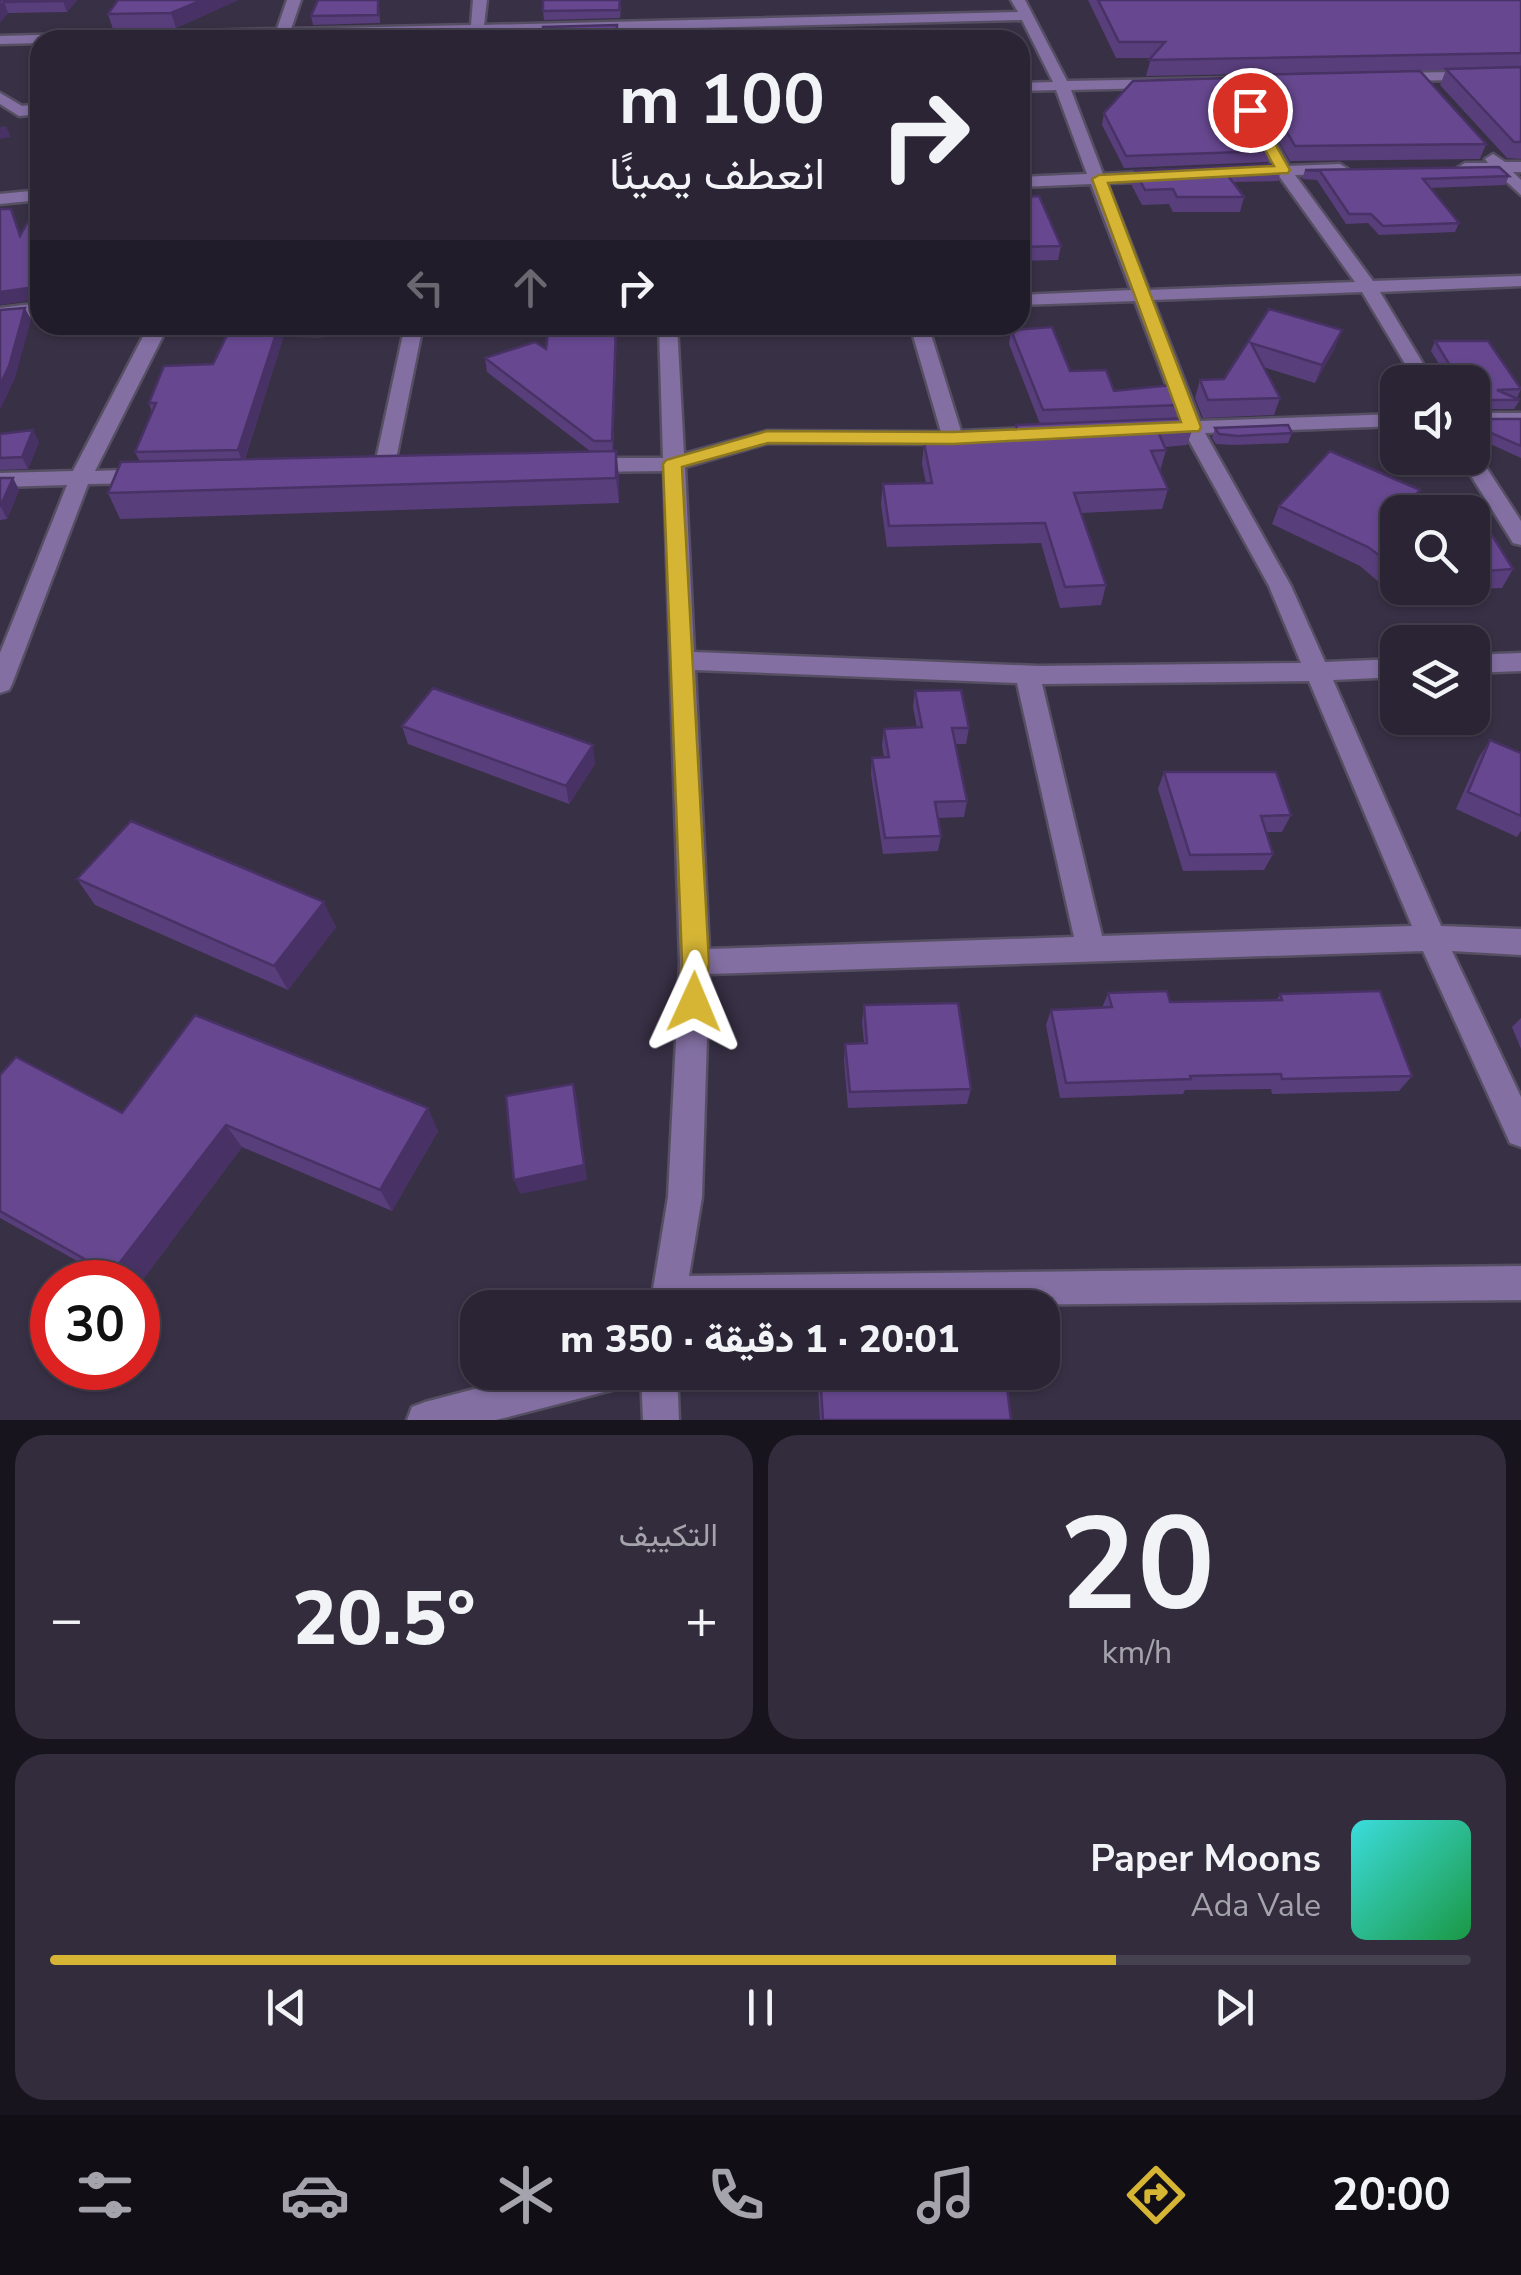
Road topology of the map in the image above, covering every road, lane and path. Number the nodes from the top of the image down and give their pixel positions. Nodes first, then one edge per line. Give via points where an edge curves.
1 (294, 0) edge
2 (480, 0) edge
3 (844, 0) edge
4 (1022, 8) edge
5 (848, 18) junction
6 (662, 26) edge
7 (284, 30) edge
8 (477, 30) edge
9 (570, 30) edge
10 (851, 30) edge
11 (30, 38) edge
12 (0, 40) edge
13 (1521, 75) edge
14 (1382, 78) edge
15 (1308, 79) edge
16 (1233, 81) junction
17 (1061, 84) junction
18 (1030, 86) edge
19 (0, 97) edge
20 (30, 109) edge
21 (19, 110) junction
22 (30, 121) edge
23 (1477, 142) edge
24 (1521, 166) edge
25 (1500, 167) junction
26 (1441, 168) edge
27 (1362, 169) edge
28 (1283, 170) junction
29 (1228, 173) edge
30 (1191, 174) edge
31 (1099, 179) junction
32 (1030, 182) edge
33 (1521, 190) edge
34 (30, 196) edge
35 (0, 199) edge
36 (1521, 281) edge
37 (1368, 287) junction
38 (1144, 294) junction
39 (1030, 300) edge
40 (30, 310) edge
41 (0, 314) edge
42 (153, 335) edge
43 (412, 335) edge
44 (668, 335) edge
45 (922, 335) edge
46 (1414, 365) edge
47 (1490, 419) edge
48 (1521, 419) edge
49 (1380, 421) edge
50 (1192, 427) junction
51 (1132, 430) edge
52 (1073, 432) edge
53 (953, 438) junction
54 (672, 464) junction
55 (557, 466) edge
56 (384, 469) edge
57 (171, 474) edge
58 (1481, 475) edge
59 (0, 480) edge
60 (79, 480) junction
61 (1521, 538) edge
62 (680, 660) junction
63 (1521, 662) edge
64 (1490, 663) edge
65 (1380, 669) edge
66 (1318, 672) junction
67 (1026, 673) junction
68 (0, 684) edge
69 (1432, 938) junction
70 (1521, 942) edge
71 (1091, 950) junction
72 (696, 962) junction
73 (1521, 1132) edge
74 (1521, 1284) edge
75 (670, 1290) edge
76 (1060, 1293) edge
77 (542, 1390) edge
78 (660, 1390) edge
79 (425, 1420) edge
80 (662, 1420) edge

1 - 7 street
2 - 8 street
3 - 5 street
4 - 5 street
4 - 17 street
5 - 6 street
5 - 10 street
6 - 9 street
11 - 12 street
13 - 14 street via 1426,83
15 - 16 street
16 - 17 street
16 - 28 street
17 - 18 street
17 - 31 street
19 - 21 street
20 - 21 street
21 - 22 street
23 - 25 street
24 - 25 street
25 - 26 street
25 - 33 street
27 - 28 street
28 - 29 street
28 - 37 street
30 - 31 street
31 - 32 street
31 - 38 street
34 - 35 street
36 - 37 street
37 - 38 street
37 - 46 street
38 - 39 street
38 - 50 street
40 - 41 street
42 - 60 street
43 - 56 street
44 - 54 street
45 - 53 street
47 - 48 street
49 - 50 street
50 - 51 street
50 - 66 street via 1280,586
52 - 53 street
53 - 54 street via 767,437
54 - 55 street
54 - 62 street
57 - 60 street
58 - 61 street
59 - 60 street
60 - 68 street
62 - 67 street via 862,672
62 - 72 street
63 - 64 street
65 - 66 street
66 - 67 street
66 - 69 street
67 - 71 street
69 - 70 street
69 - 71 street
69 - 73 street
71 - 72 street
72 - 75 street via 685,1197
74 - 76 street
77 - 79 street
78 - 80 street

